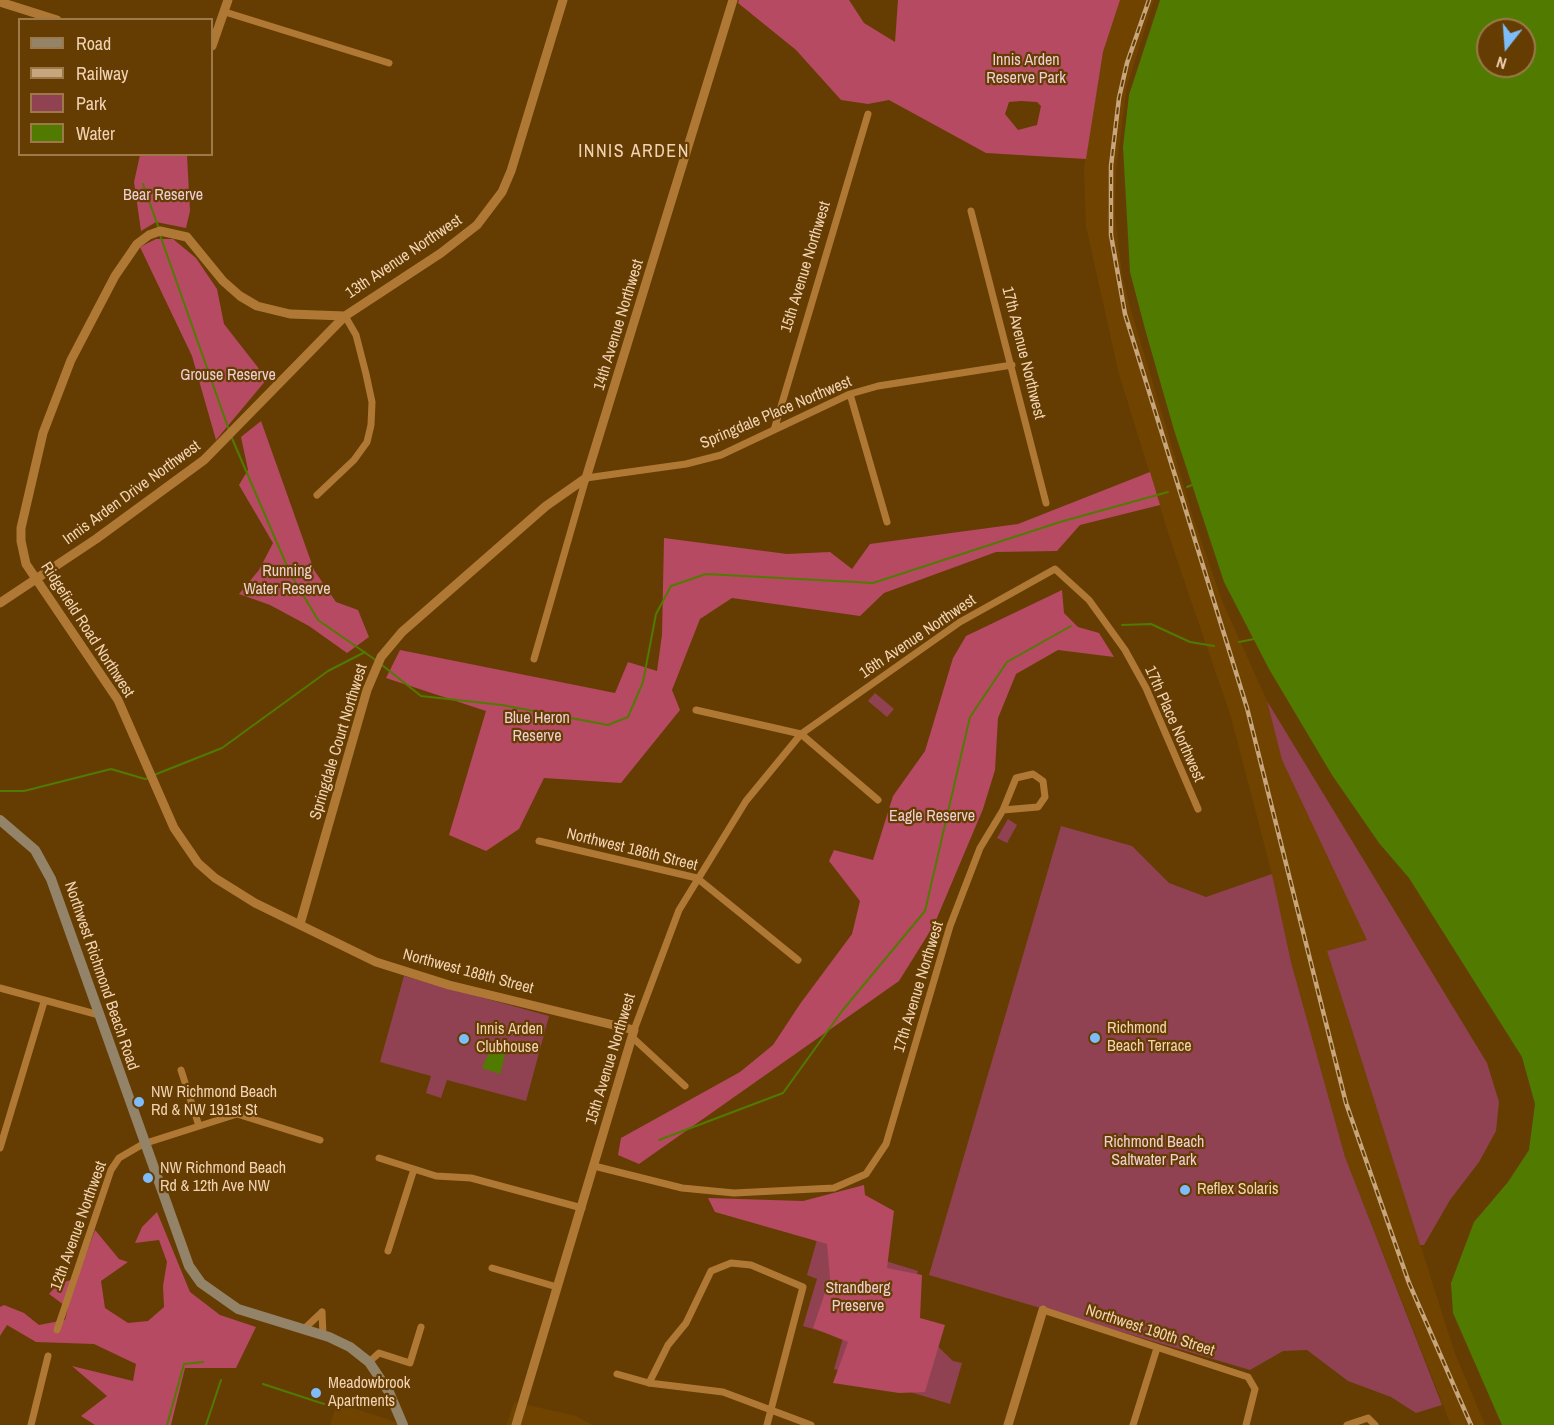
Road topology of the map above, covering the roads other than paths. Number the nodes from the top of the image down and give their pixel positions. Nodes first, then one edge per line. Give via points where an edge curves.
1 (228, 0) edge
2 (563, 0) edge
3 (733, 0) edge
4 (0, 2) edge
5 (225, 12) junction
6 (51, 18) edge
7 (213, 43) edge
8 (389, 63) dead end
9 (868, 114) dead end
10 (971, 211) dead end
11 (345, 315) junction
12 (1012, 365) junction
13 (850, 394) junction
14 (774, 430) junction
15 (586, 478) junction
16 (317, 495) dead end
17 (1046, 502) dead end
18 (887, 522) dead end
19 (1054, 569) joint
20 (36, 580) junction
21 (0, 603) edge
22 (534, 659) dead end
23 (696, 710) dead end
24 (801, 734) junction
25 (878, 800) dead end
26 (1198, 809) dead end
27 (1004, 810) junction
28 (0, 820) edge
29 (539, 841) dead end
30 (697, 878) junction
31 (300, 924) junction
32 (798, 960) dead end
33 (0, 988) edge
34 (44, 1002) junction
35 (99, 1016) junction
36 (634, 1034) junction
37 (181, 1070) dead end
38 (685, 1086) dead end
39 (199, 1126) junction
40 (320, 1140) dead end
41 (143, 1144) junction
42 (0, 1149) edge
43 (379, 1158) dead end
44 (594, 1166) junction
45 (414, 1169) junction
46 (582, 1208) junction
47 (388, 1251) dead end
48 (492, 1268) dead end
49 (558, 1287) junction
50 (1043, 1311) joint
51 (421, 1327) dead end
52 (304, 1329) junction
53 (57, 1330) dead end
54 (322, 1335) junction
55 (1157, 1347) junction
56 (48, 1356) dead end
57 (369, 1362) junction
58 (617, 1374) dead end
59 (648, 1383) junction
60 (771, 1411) junction
61 (31, 1425) edge
62 (403, 1425) edge
63 (516, 1425) edge
64 (767, 1425) edge
65 (811, 1425) edge
66 (1008, 1425) edge
67 (1133, 1425) edge
68 (1246, 1425) edge
69 (1347, 1425) edge
70 (1375, 1425) edge

1 - 5 street
2 - 11 street, 13th Avenue Northwest via 511,171 490,211 448,248
3 - 15 street, 14th Avenue Northwest
4 - 6 street
5 - 7 street
5 - 8 street
9 - 14 street, 15th Avenue Northwest
10 - 12 street, 17th Avenue Northwest
11 - 16 street, 13th Avenue Northwest via 356,335 366,374 372,402 371,425 367,442 354,460
11 - 20 street, Innis Arden Drive Northwest via 204,460
11 - 20 street, Ridgefield Road Northwest via 290,314 257,306 223,281 187,237 160,231 137,244 115,276 54,401 21,528 26,564
12 - 13 street, Springdale Place Northwest
12 - 17 street, 17th Avenue Northwest
13 - 14 street, Springdale Place Northwest
13 - 18 street
14 - 15 street, Springdale Place Northwest via 721,455 686,464
15 - 22 street, 14th Avenue Northwest
15 - 31 street, Springdale Court Northwest via 537,514 402,633 381,657 367,690
19 - 24 street, 16th Avenue Northwest via 960,622
19 - 26 street, 17th Place Northwest via 1089,600 1125,650 1146,688
20 - 21 street, Innis Arden Drive Northwest
20 - 31 street, Ridgefield Road Northwest via 118,700 173,827 198,863 230,888
23 - 24 street
24 - 25 street
24 - 30 street, 15th Avenue Northwest via 746,801
27 - 27 street, 17th Avenue Northwest via 1038,807 1046,793 1043,782 1033,774 1016,778
27 - 44 street, 17th Avenue Northwest via 980,848 950,926 886,1144 866,1174 834,1188 734,1193 682,1188
28 - 35 main road, Northwest Richmond Beach Road via 35,850 51,879
29 - 30 street, Northwest 186th Street
30 - 32 street, Northwest 186th Street
30 - 36 street, 15th Avenue Northwest via 662,950
31 - 36 street, Northwest 188th Street via 376,962
33 - 34 street
34 - 35 street
34 - 42 street
35 - 41 main road, Northwest Richmond Beach Road
36 - 38 street, Northwest 188th Street
36 - 44 street, 15th Avenue Northwest
37 - 39 street
39 - 40 street, 12th Avenue Northwest via 237,1114
39 - 41 street, 12th Avenue Northwest
41 - 52 main road, Northwest Richmond Beach Road via 189,1266 201,1283 238,1309
41 - 53 street, 12th Avenue Northwest via 119,1158 111,1170
43 - 45 street
44 - 46 street, 15th Avenue Northwest
45 - 46 street via 436,1176 471,1178
45 - 47 street
46 - 49 street, 15th Avenue Northwest
48 - 49 street
49 - 63 street, 15th Avenue Northwest
50 - 55 street, Northwest 190th Street
50 - 66 street
51 - 57 street via 410,1363 380,1353
52 - 54 main road, Northwest Richmond Beach Road
52 - 54 street via 322,1312
54 - 57 main road, Northwest Richmond Beach Road via 350,1347
55 - 67 street
55 - 68 street, Northwest 190th Street via 1248,1377 1255,1389
56 - 61 street
57 - 62 main road, Northwest Richmond Beach Road
58 - 59 street
59 - 60 street via 723,1392
59 - 60 street via 668,1345 686,1323 711,1272 720,1265 740,1263 803,1287
60 - 64 street
60 - 65 street
69 - 70 street via 1368,1418

